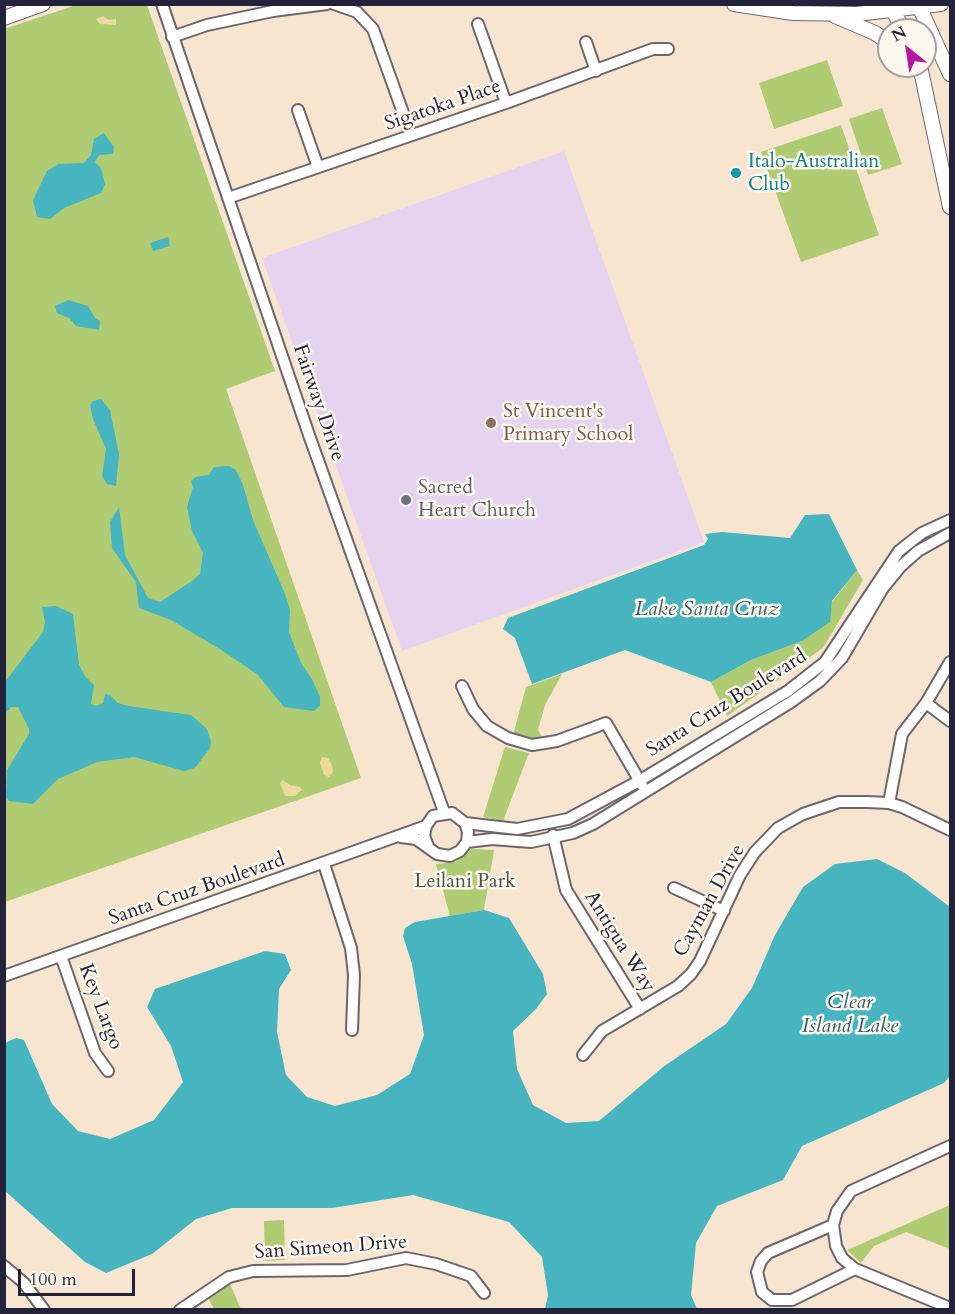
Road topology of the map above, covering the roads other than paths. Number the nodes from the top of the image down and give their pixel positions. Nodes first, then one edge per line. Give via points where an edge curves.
1 (43, 4) edge
2 (162, 4) edge
3 (327, 4) edge
4 (334, 4) edge
5 (734, 4) edge
6 (941, 4) edge
7 (918, 6) edge
8 (892, 8) edge
9 (832, 14) junction
10 (4, 18) edge
11 (478, 24) dead end
12 (877, 34) edge
13 (172, 37) junction
14 (586, 42) dead end
15 (669, 49) dead end
16 (596, 71) junction
17 (951, 74) edge
18 (922, 78) edge
19 (924, 78) edge
20 (926, 83) junction
21 (506, 103) junction
22 (298, 110) dead end
23 (411, 135) junction
24 (318, 167) junction
25 (228, 198) junction
26 (951, 207) edge
27 (951, 520) edge
28 (951, 533) edge
29 (911, 541) junction
30 (918, 551) junction
31 (951, 663) edge
32 (462, 686) dead end
33 (926, 703) junction
34 (951, 721) edge
35 (639, 781) junction
36 (646, 791) junction
37 (889, 803) junction
38 (444, 812) junction
39 (465, 823) junction
40 (550, 824) junction
41 (426, 826) junction
42 (951, 830) edge
43 (401, 837) junction
44 (554, 839) junction
45 (467, 842) junction
46 (428, 846) junction
47 (324, 864) junction
48 (674, 888) dead end
49 (724, 911) junction
50 (61, 956) junction
51 (4, 976) edge
52 (640, 1010) junction
53 (352, 1030) dead end
54 (583, 1055) dead end
55 (108, 1071) dead end
56 (951, 1146) edge
57 (833, 1225) junction
58 (4, 1266) edge
59 (855, 1269) junction
60 (484, 1293) dead end
61 (951, 1308) edge
62 (44, 1310) edge
63 (180, 1310) edge

1 - 10 main road
2 - 13 street, Fairway Drive
3 - 13 street via 207,25
4 - 23 street via 357,12 373,29
5 - 9 main road
6 - 7 main road
7 - 8 main road
7 - 17 main road
8 - 9 main road
9 - 12 main road
11 - 21 street
13 - 25 street, Fairway Drive
14 - 16 street
15 - 16 street, Sigatoka Place via 653,49
16 - 21 street, Sigatoka Place
18 - 20 main road
19 - 20 main road
20 - 26 main road
21 - 23 street, Sigatoka Place
22 - 24 street
23 - 24 street, Sigatoka Place
24 - 25 street, Sigatoka Place
25 - 38 street, Fairway Drive
27 - 29 street, Santa Cruz Boulevard
28 - 30 street, Santa Cruz Boulevard
29 - 30 street
29 - 35 street, Santa Cruz Boulevard via 890,561 835,651 816,671
30 - 36 street, Santa Cruz Boulevard via 891,577 842,658 820,681
31 - 33 street
32 - 35 street via 487,726 532,745 557,741 606,723
33 - 34 street
33 - 37 street via 902,734
35 - 36 street
35 - 40 street, Santa Cruz Boulevard via 587,810
36 - 44 street, Santa Cruz Boulevard via 593,824
37 - 42 street, Cayman Drive
37 - 49 street, Cayman Drive via 839,802 803,814 778,828 740,875
38 - 39 street via 456,814
38 - 41 street via 433,816
39 - 40 street, Santa Cruz Boulevard via 517,829
39 - 45 street
40 - 44 street, Antigua Way
41 - 43 street, Santa Cruz Boulevard
41 - 46 street
43 - 46 street
43 - 47 street, Santa Cruz Boulevard
44 - 45 street, Santa Cruz Boulevard
44 - 52 street, Antigua Way via 566,890
45 - 46 street via 450,856 437,854
47 - 50 street, Santa Cruz Boulevard
47 - 53 street via 351,948
48 - 49 street
49 - 52 street, Cayman Drive via 691,974 678,987
50 - 51 street, Santa Cruz Boulevard
50 - 55 street, Key Largo via 95,1053
52 - 54 street, Cayman Drive via 602,1031
56 - 57 street via 851,1191 837,1211
57 - 59 street via 842,1258
57 - 59 street via 768,1253 757,1272 762,1292 772,1300 792,1300
58 - 62 street via 24,1282
59 - 61 street
60 - 63 street, San Simeon Drive via 471,1276 406,1258 347,1270 253,1271 229,1277

